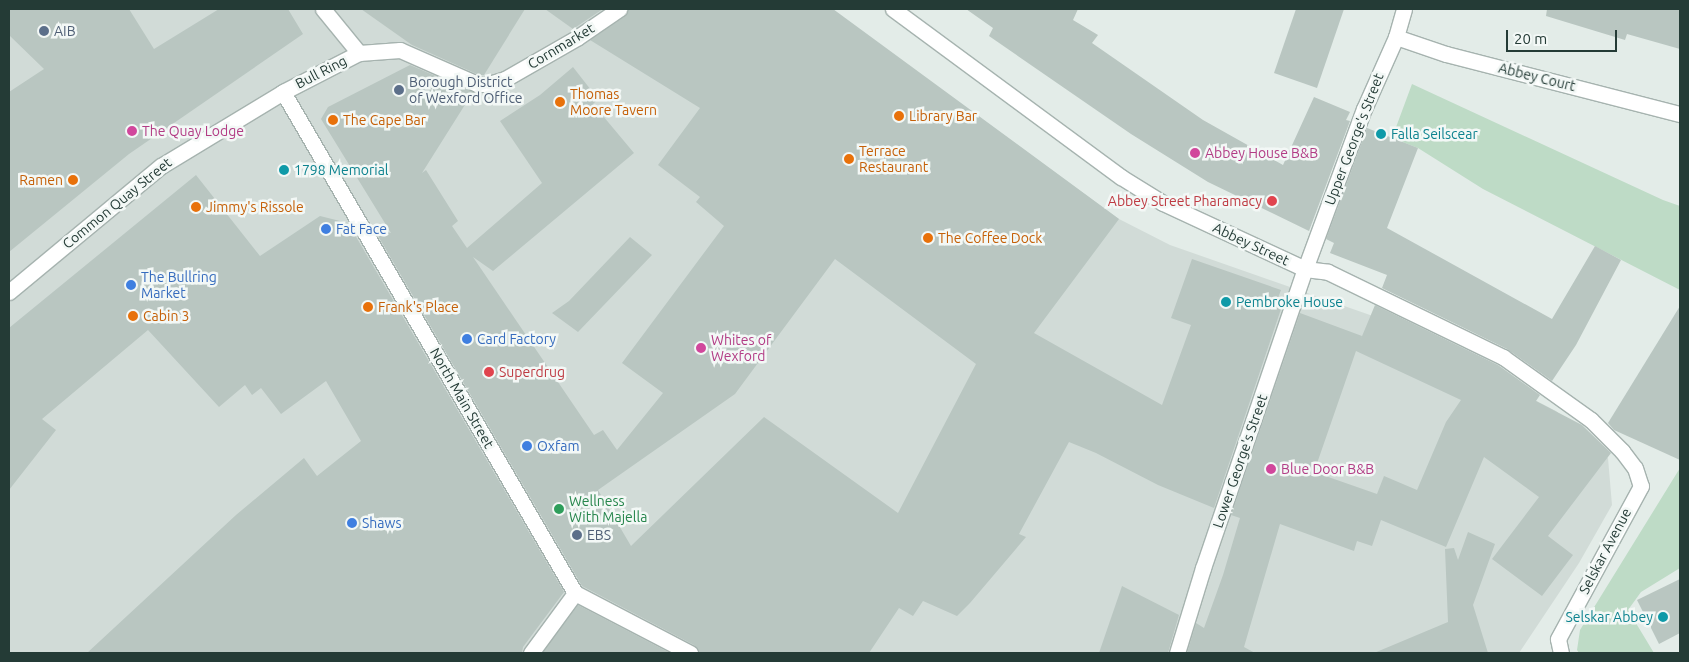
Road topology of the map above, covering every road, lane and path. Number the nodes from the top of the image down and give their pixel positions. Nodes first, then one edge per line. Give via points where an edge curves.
1 (324, 9) edge
2 (618, 9) edge
3 (893, 9) edge
4 (1404, 9) edge
5 (1396, 37) junction
6 (359, 53) junction
7 (283, 92) junction
8 (1680, 114) edge
9 (1305, 269) junction
10 (9, 292) edge
11 (1622, 451) joint
12 (575, 593) junction
13 (531, 653) edge
14 (690, 653) edge
15 (1177, 653) edge
16 (1561, 653) edge

1 - 6 street
2 - 6 street, Cornmarket via 578,37 505,79 489,84 477,84 400,50
3 - 9 street, Abbey Street via 1121,178 1163,203
4 - 5 street, Upper George's Street
5 - 8 street, Abbey Court via 1446,54
5 - 9 street, Upper George's Street via 1364,109
6 - 7 street, Bull Ring
7 - 10 street, Common Quay Street via 161,166
7 - 12 street, North Main Street
9 - 11 street, Abbey Street via 1328,272 1503,358 1591,420
9 - 15 street, Lower George's Street
11 - 16 street, Selskar Avenue via 1635,468 1641,486 1558,639
12 - 13 street
12 - 14 street

